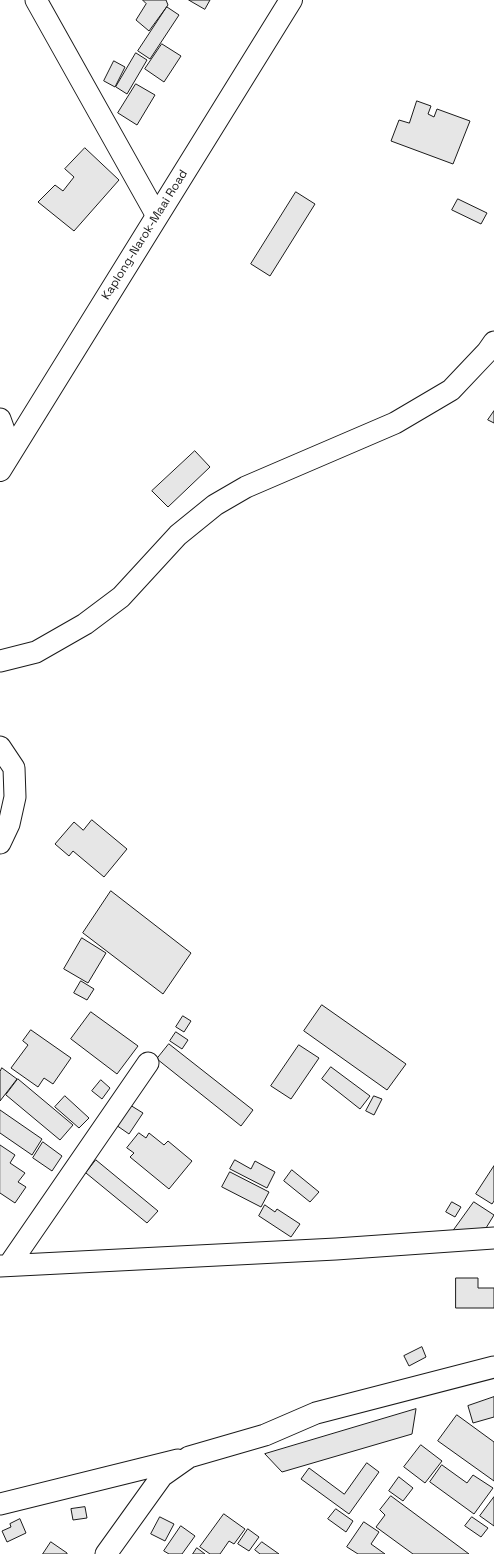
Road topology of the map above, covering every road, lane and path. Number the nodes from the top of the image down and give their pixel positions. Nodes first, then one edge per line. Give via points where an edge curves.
1 (36, 0) edge
2 (291, 0) edge
3 (157, 216) junction
4 (494, 342) edge
5 (0, 419) edge
6 (11, 450) junction
7 (0, 470) edge
8 (0, 661) edge
9 (0, 747) edge
10 (0, 843) edge
11 (148, 1063) dead end
12 (494, 1238) edge
13 (5, 1266) edge
14 (494, 1367) edge
15 (189, 1457) junction
16 (0, 1504) edge
17 (106, 1554) edge

1 - 3 street
2 - 3 highway, Kaplong-Narok-Maai Road
3 - 6 highway, Kaplong-Narok-Maai Road
4 - 8 street via 451,390 395,423 246,487 215,505 178,534 120,597 85,624 36,652
5 - 6 street
6 - 7 highway, Kaplong-Narok-Maai Road
9 - 10 street via 14,768 15,797 9,824
11 - 13 street
12 - 13 street via 321,1250
14 - 15 street via 316,1413 265,1435
15 - 16 street
15 - 17 street via 162,1476

